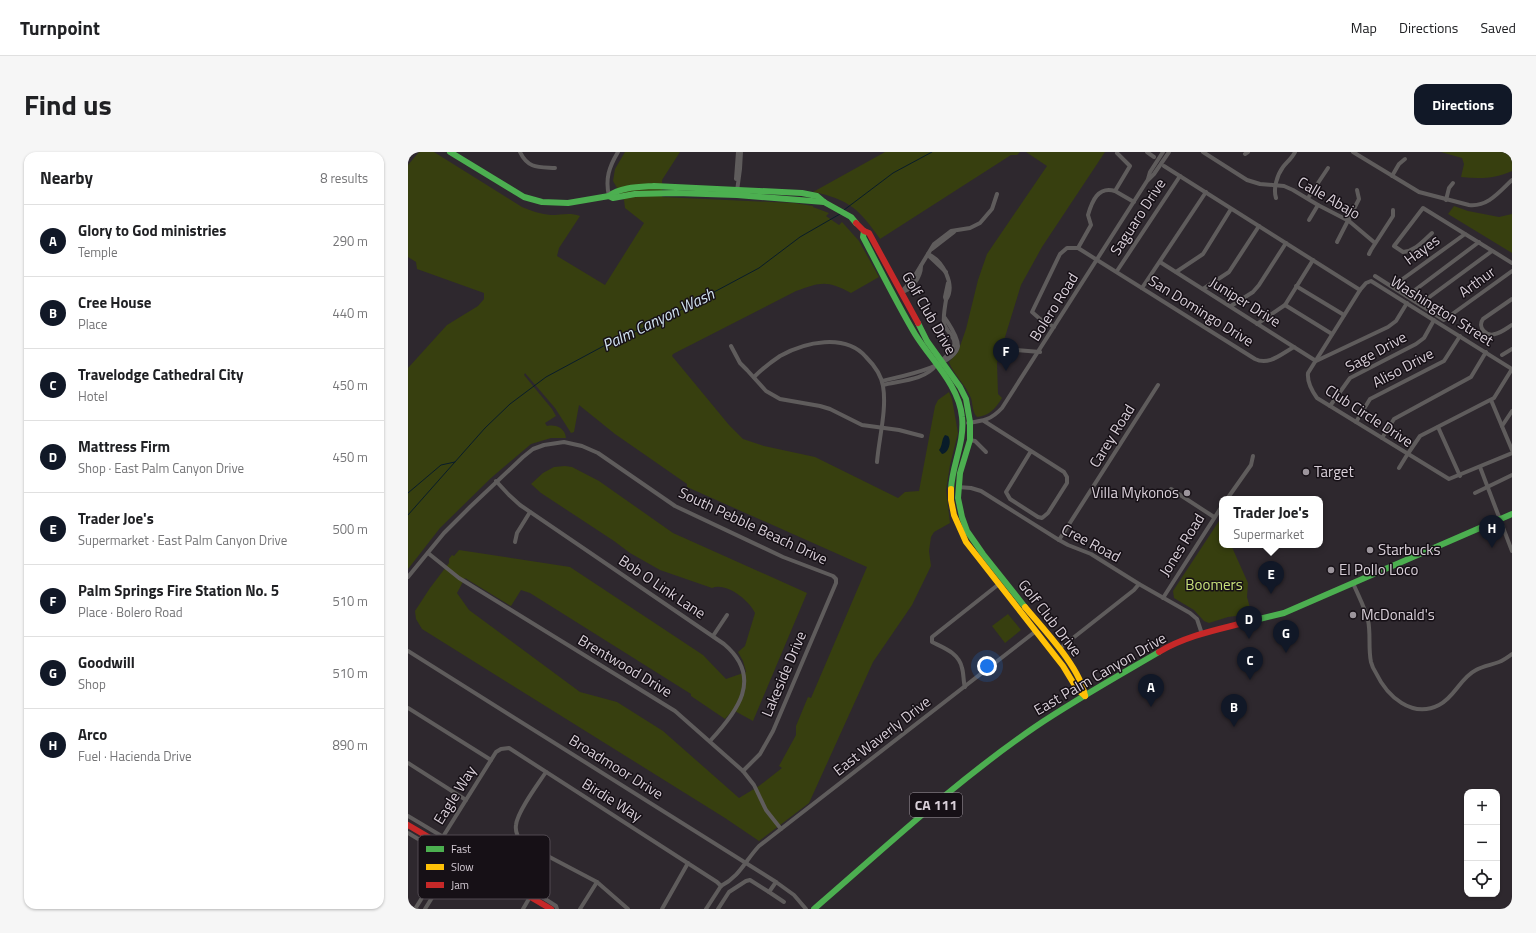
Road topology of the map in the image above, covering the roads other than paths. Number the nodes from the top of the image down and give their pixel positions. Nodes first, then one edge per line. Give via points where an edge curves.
1 (450, 152) edge
2 (520, 152) edge
3 (618, 152) edge
4 (739, 152) edge
5 (1147, 152) edge
6 (1163, 152) edge
7 (1169, 152) edge
8 (1203, 152) edge
9 (1295, 152) edge
10 (1353, 152) edge
11 (1117, 153) dead end
12 (1154, 157) dead end
13 (1406, 159) dead end
14 (1164, 166) dead end
15 (555, 168) dead end
16 (1328, 168) dead end
17 (1152, 173) junction
18 (1180, 176) junction
19 (1392, 176) junction
20 (1512, 180) edge
21 (1453, 182) dead end
22 (1276, 185) junction
23 (1357, 190) dead end
24 (1115, 191) junction
25 (737, 192) junction
26 (1206, 192) junction
27 (997, 194) dead end
28 (609, 196) junction
29 (1276, 198) dead end
30 (1308, 198) junction
31 (1446, 200) junction
32 (1134, 202) junction
33 (1318, 205) junction
34 (1232, 209) junction
35 (1393, 210) dead end
36 (1309, 220) dead end
37 (1349, 221) junction
38 (1258, 226) junction
39 (864, 231) junction
40 (1432, 233) dead end
41 (1465, 234) junction
42 (1337, 242) dead end
43 (1479, 242) junction
44 (1375, 243) junction
45 (1286, 244) junction
46 (1078, 248) junction
47 (1492, 251) junction
48 (928, 254) junction
49 (1369, 254) dead end
50 (1098, 260) junction
51 (1313, 260) junction
52 (1160, 262) junction
53 (1512, 263) edge
54 (1512, 271) edge
55 (1117, 272) junction
56 (1176, 272) junction
57 (1375, 276) dead end
58 (1296, 286) junction
59 (1393, 286) junction
60 (1142, 288) junction
61 (1203, 289) junction
62 (1360, 290) junction
63 (901, 292) junction
64 (1407, 296) junction
65 (1512, 299) edge
66 (1407, 303) junction
67 (1420, 304) junction
68 (1285, 305) junction
69 (1230, 306) junction
70 (1344, 315) junction
71 (1434, 320) junction
72 (1257, 324) junction
73 (1512, 325) edge
74 (1054, 327) junction
75 (1332, 334) junction
76 (1460, 336) junction
77 (731, 346) dead end
78 (1294, 347) junction
79 (1512, 349) edge
80 (1016, 350) dead end
81 (1040, 352) junction
82 (1486, 352) junction
83 (1502, 355) dead end
84 (1316, 361) junction
85 (939, 363) junction
86 (1512, 369) edge
87 (754, 377) junction
88 (882, 383) junction
89 (1158, 385) dead end
90 (1490, 400) junction
91 (1330, 406) junction
92 (1512, 411) edge
93 (984, 421) junction
94 (970, 422) junction
95 (1356, 422) junction
96 (963, 423) junction
97 (1502, 426) junction
98 (1438, 427) junction
99 (880, 428) junction
100 (922, 436) dead end
101 (1382, 438) junction
102 (970, 440) junction
103 (1512, 450) edge
104 (986, 452) dead end
105 (1031, 452) junction
106 (1512, 453) edge
107 (1407, 454) junction
108 (1253, 456) dead end
109 (877, 462) dead end
110 (1480, 467) junction
111 (1400, 468) dead end
112 (1512, 475) edge
113 (1460, 476) junction
114 (496, 481) junction
115 (958, 487) junction
116 (1171, 488) dead end
117 (1488, 488) junction
118 (1475, 493) dead end
119 (1229, 496) edge
120 (1219, 510) edge
121 (530, 512) junction
122 (1512, 514) edge
123 (1214, 517) junction
124 (1500, 519) junction
125 (1059, 540) junction
126 (515, 542) dead end
127 (1512, 551) edge
128 (428, 553) junction
129 (408, 577) edge
130 (836, 579) joint
131 (1353, 583) junction
132 (999, 584) junction
133 (1139, 584) junction
134 (1163, 598) junction
135 (727, 615) dead end
136 (1036, 631) junction
137 (1202, 634) junction
138 (713, 636) junction
139 (1058, 649) junction
140 (408, 651) edge
141 (1512, 654) edge
142 (965, 687) junction
143 (1085, 696) junction
144 (408, 708) edge
145 (710, 741) junction
146 (491, 760) junction
147 (408, 763) edge
148 (743, 771) junction
149 (546, 772) junction
150 (466, 800) junction
151 (408, 816) edge
152 (408, 825) edge
153 (781, 829) junction
154 (408, 833) edge
155 (424, 835) edge
156 (437, 835) edge
157 (444, 835) edge
158 (517, 835) edge
159 (418, 840) edge
160 (550, 857) edge
161 (688, 863) junction
162 (746, 863) junction
163 (597, 882) junction
164 (776, 882) junction
165 (720, 886) junction
166 (769, 892) junction
167 (421, 899) edge
168 (431, 899) edge
169 (529, 899) edge
170 (534, 899) edge
171 (545, 899) edge
172 (784, 902) dead end
173 (415, 909) edge
174 (425, 909) edge
175 (523, 909) edge
176 (551, 909) edge
177 (557, 909) edge
178 (580, 909) edge
179 (628, 909) edge
180 (662, 909) edge
181 (706, 909) edge
182 (718, 909) edge
183 (806, 909) edge
184 (814, 909) edge

1 - 28 street, Golf Club Drive via 513,191 533,200 554,204
2 - 15 street via 526,162 533,166
3 - 28 street via 608,174
4 - 25 street via 736,168
5 - 12 street
6 - 17 street
7 - 17 street
8 - 22 street, Calle Abajo via 1248,180
9 - 22 street via 1283,167
10 - 19 street
11 - 24 street via 1130,166
13 - 19 street via 1399,164
14 - 18 street
16 - 30 street
17 - 32 street, Bolero Road
18 - 26 street
18 - 55 street, Saguaro Drive
19 - 31 street via 1419,192
20 - 31 street via 1484,204 1476,206
21 - 31 street
22 - 29 street
22 - 30 street, Calle Abajo via 1284,186
23 - 37 street via 1359,199
24 - 32 street
24 - 46 street via 1106,189 1096,198 1088,215 1091,225
25 - 28 street, Golf Club Drive via 646,193 613,198
25 - 39 street, Golf Club Drive via 824,202 851,217
26 - 34 street
26 - 52 street
27 - 48 street via 985,219 975,226 951,231 941,237
30 - 33 street, Calle Abajo
32 - 50 street, Bolero Road
33 - 36 street
33 - 37 street, Calle Abajo
34 - 38 street
34 - 56 street via 1203,254
35 - 44 street via 1393,216
37 - 42 street
37 - 44 street, Calle Abajo
38 - 45 street
38 - 61 street via 1229,272
39 - 63 street, Golf Club Drive via 869,233
39 - 85 street, Golf Club Drive via 863,237 924,348
40 - 41 street via 1408,252 1394,246 1423,208
41 - 43 street
41 - 59 street, Hayes
43 - 47 street
43 - 64 street
44 - 49 street
45 - 51 street
45 - 69 street via 1259,285
46 - 50 street, San Domingo Drive
46 - 74 street via 1067,248 1060,254 1032,312
47 - 53 street
47 - 67 street
48 - 63 street via 914,284 905,292
48 - 85 street via 946,270 950,286 945,318 958,345 953,354
50 - 55 street, San Domingo Drive
50 - 74 street, Bolero Road
51 - 58 street
51 - 62 street
52 - 56 street, Juniper Drive
52 - 60 street
54 - 67 street, Arthur via 1444,320
55 - 60 street, San Domingo Drive
56 - 61 street, Juniper Drive
57 - 59 street, Arthur
58 - 68 street
58 - 70 street
59 - 64 street, Arthur
60 - 78 street, San Domingo Drive via 1262,362 1268,362
61 - 69 street, Juniper Drive
62 - 66 street, Washington Street via 1371,281
62 - 70 street, Club Circle Drive
63 - 85 street, Golf Club Drive
64 - 67 street, Arthur
65 - 73 street via 1481,322 1482,330 1491,335
66 - 71 street, Washington Street
66 - 84 street via 1396,321 1388,327
68 - 72 street
68 - 75 street
69 - 72 street, Juniper Drive
70 - 75 street, Club Circle Drive
71 - 76 street, Washington Street
71 - 91 street, Sage Drive via 1424,338 1416,344 1350,378
72 - 78 street, Juniper Drive
74 - 81 street, Bolero Road
75 - 84 street, Club Circle Drive
76 - 82 street, Washington Street
76 - 95 street, Aliso Drive via 1444,361 1370,399
77 - 87 street via 740,363
78 - 84 street, Juniper Drive
79 - 83 street
80 - 81 street
81 - 93 street, Bolero Road via 1002,408
82 - 86 street, Washington Street
82 - 101 street via 1471,377 1394,419
84 - 91 street, Club Circle Drive via 1308,372 1308,378 1313,393
85 - 88 street via 933,370 919,377
85 - 94 street, Golf Club Drive via 960,387 966,399
85 - 96 street, Golf Club Drive via 960,403
86 - 90 street via 1494,398
87 - 88 street via 787,353 816,343 830,342 856,348 864,354 872,363
87 - 99 street via 766,391 780,399 820,406 862,425
88 - 99 street via 884,407
89 - 125 street, Carey Road
90 - 97 street
90 - 98 street
91 - 95 street, Club Circle Drive
92 - 97 street
93 - 94 street, Bolero Road
93 - 105 street
94 - 96 street, Bolero Road
94 - 102 street, Golf Club Drive
95 - 101 street, Club Circle Drive
96 - 132 street, Golf Club Drive via 963,434 951,485 954,516 966,542
97 - 103 street
98 - 107 street via 1420,436
98 - 113 street
99 - 100 street
99 - 109 street
101 - 107 street, Club Circle Drive
102 - 104 street
102 - 115 street, Golf Club Drive
105 - 105 street via 1006,492 1010,499 1042,518 1052,507 1068,478 1064,472
106 - 110 street, Club Circle Drive
107 - 111 street
107 - 113 street, Club Circle Drive via 1448,479
108 - 119 street via 1251,465
110 - 113 street, Club Circle Drive
110 - 117 street
112 - 117 street
114 - 121 street, Bob O Link Lane via 509,496
114 - 128 street, South Pebble Beach Drive
114 - 130 street, South Pebble Beach Drive via 533,449 544,445 572,444 591,449 675,506
115 - 125 street, Cree Road via 981,491
115 - 139 street, Golf Club Drive via 959,507 971,537
116 - 123 street
117 - 118 street
117 - 124 street
120 - 123 street, Jones Road
121 - 126 street via 517,532
121 - 138 street, Bob O Link Lane
122 - 124 street, East Palm Canyon Drive
123 - 134 street, Jones Road
124 - 127 street
124 - 131 street, East Palm Canyon Drive
125 - 133 street, Cree Road via 1091,554
128 - 129 street, South Pebble Beach Drive
128 - 145 street, Brentwood Drive via 459,578 675,711
130 - 148 street, Lakeside Drive via 773,731 760,754
131 - 137 street, East Palm Canyon Drive via 1284,613
131 - 141 street via 1368,620 1371,664 1381,684 1396,700 1406,705 1417,709 1440,705 1450,697 1463,679 1476,670
132 - 136 street, Golf Club Drive
132 - 142 street via 932,637 932,642 950,651 960,661
133 - 134 street, Cree Road
133 - 139 street
134 - 137 street, Cree Road via 1196,619
135 - 138 street
136 - 142 street, East Waverly Drive
136 - 143 street, Golf Club Drive via 1077,689
137 - 143 street, East Palm Canyon Drive / CA 111 via 1167,647
138 - 145 street, Bob O Link Lane via 735,654 744,677 742,694 736,710
139 - 143 street, Golf Club Drive via 1083,685
140 - 162 street, Broadmoor Drive
142 - 153 street, East Waverly Drive
143 - 184 street, East Palm Canyon Drive / CA 111 via 1035,727 985,764
144 - 146 street
145 - 148 street, Brentwood Drive
146 - 149 street, Birdie Way via 496,752 509,748
146 - 150 street, Eagle Way
147 - 150 street
148 - 153 street, Brentwood Drive via 766,810
149 - 158 street via 518,818
149 - 161 street, Birdie Way
150 - 157 street, Eagle Way
151 - 156 street
152 - 155 street
153 - 162 street, East Waverly Drive via 759,846
154 - 159 street
160 - 163 street
161 - 165 street, Birdie Way
161 - 180 street
162 - 164 street, Broadmoor Drive
162 - 165 street, East Waverly Drive via 738,875
163 - 178 street
163 - 179 street
164 - 166 street
164 - 183 street, Broadmoor Drive via 794,895
165 - 181 street
166 - 172 street
166 - 182 street via 748,880 729,892
167 - 173 street
168 - 174 street
169 - 175 street
170 - 176 street
171 - 177 street

